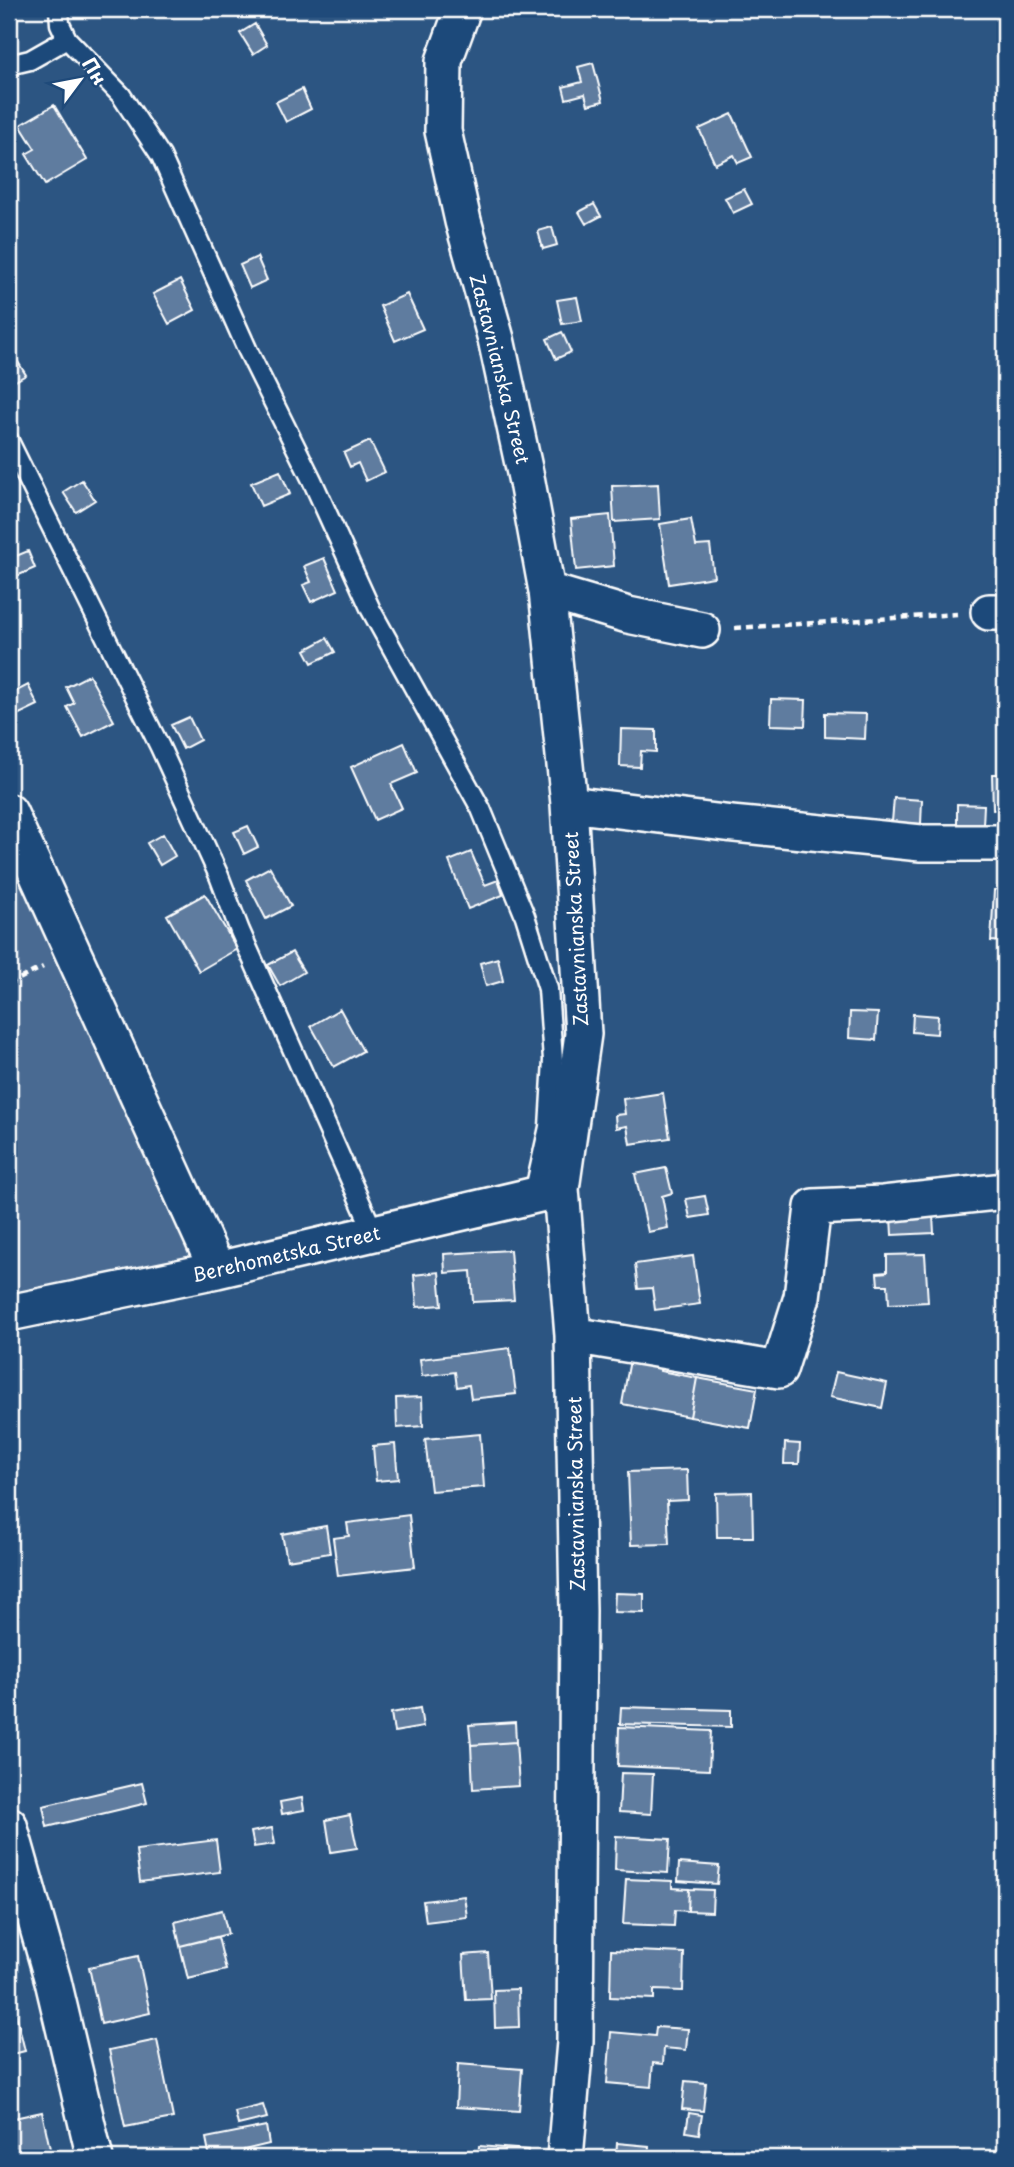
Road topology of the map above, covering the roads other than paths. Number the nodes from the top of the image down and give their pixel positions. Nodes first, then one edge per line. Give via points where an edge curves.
1 (59, 9) edge
2 (463, 9) edge
3 (67, 39) junction
4 (9, 65) edge
5 (9, 441) edge
6 (547, 591) junction
7 (702, 630) road end
8 (569, 804) junction
9 (9, 812) edge
10 (1005, 843) edge
11 (547, 1191) junction
12 (1005, 1191) edge
13 (374, 1233) junction
14 (217, 1270) junction
15 (9, 1313) edge
16 (573, 1335) junction
17 (9, 1825) edge
18 (95, 2158) edge
19 (565, 2158) edge

1 - 3 lane
2 - 6 street, Zastavnianska Street via 444,61 443,131 496,339
3 - 4 lane via 30,60
3 - 11 lane via 121,95 161,156 371,610 481,809 548,989 553,1060
5 - 13 lane via 219,876
6 - 7 street via 628,615
6 - 8 street, Zastavnianska Street
8 - 10 street via 921,843
8 - 11 street, Zastavnianska Street via 583,1034
9 - 14 street
11 - 13 street, Berehometska Street
11 - 16 street, Zastavnianska Street
12 - 16 street via 813,1207 802,1297 779,1370
13 - 14 street, Berehometska Street
14 - 15 street, Berehometska Street
16 - 19 street, Zastavnianska Street via 578,1611 575,2042
17 - 18 street via 53,1980

